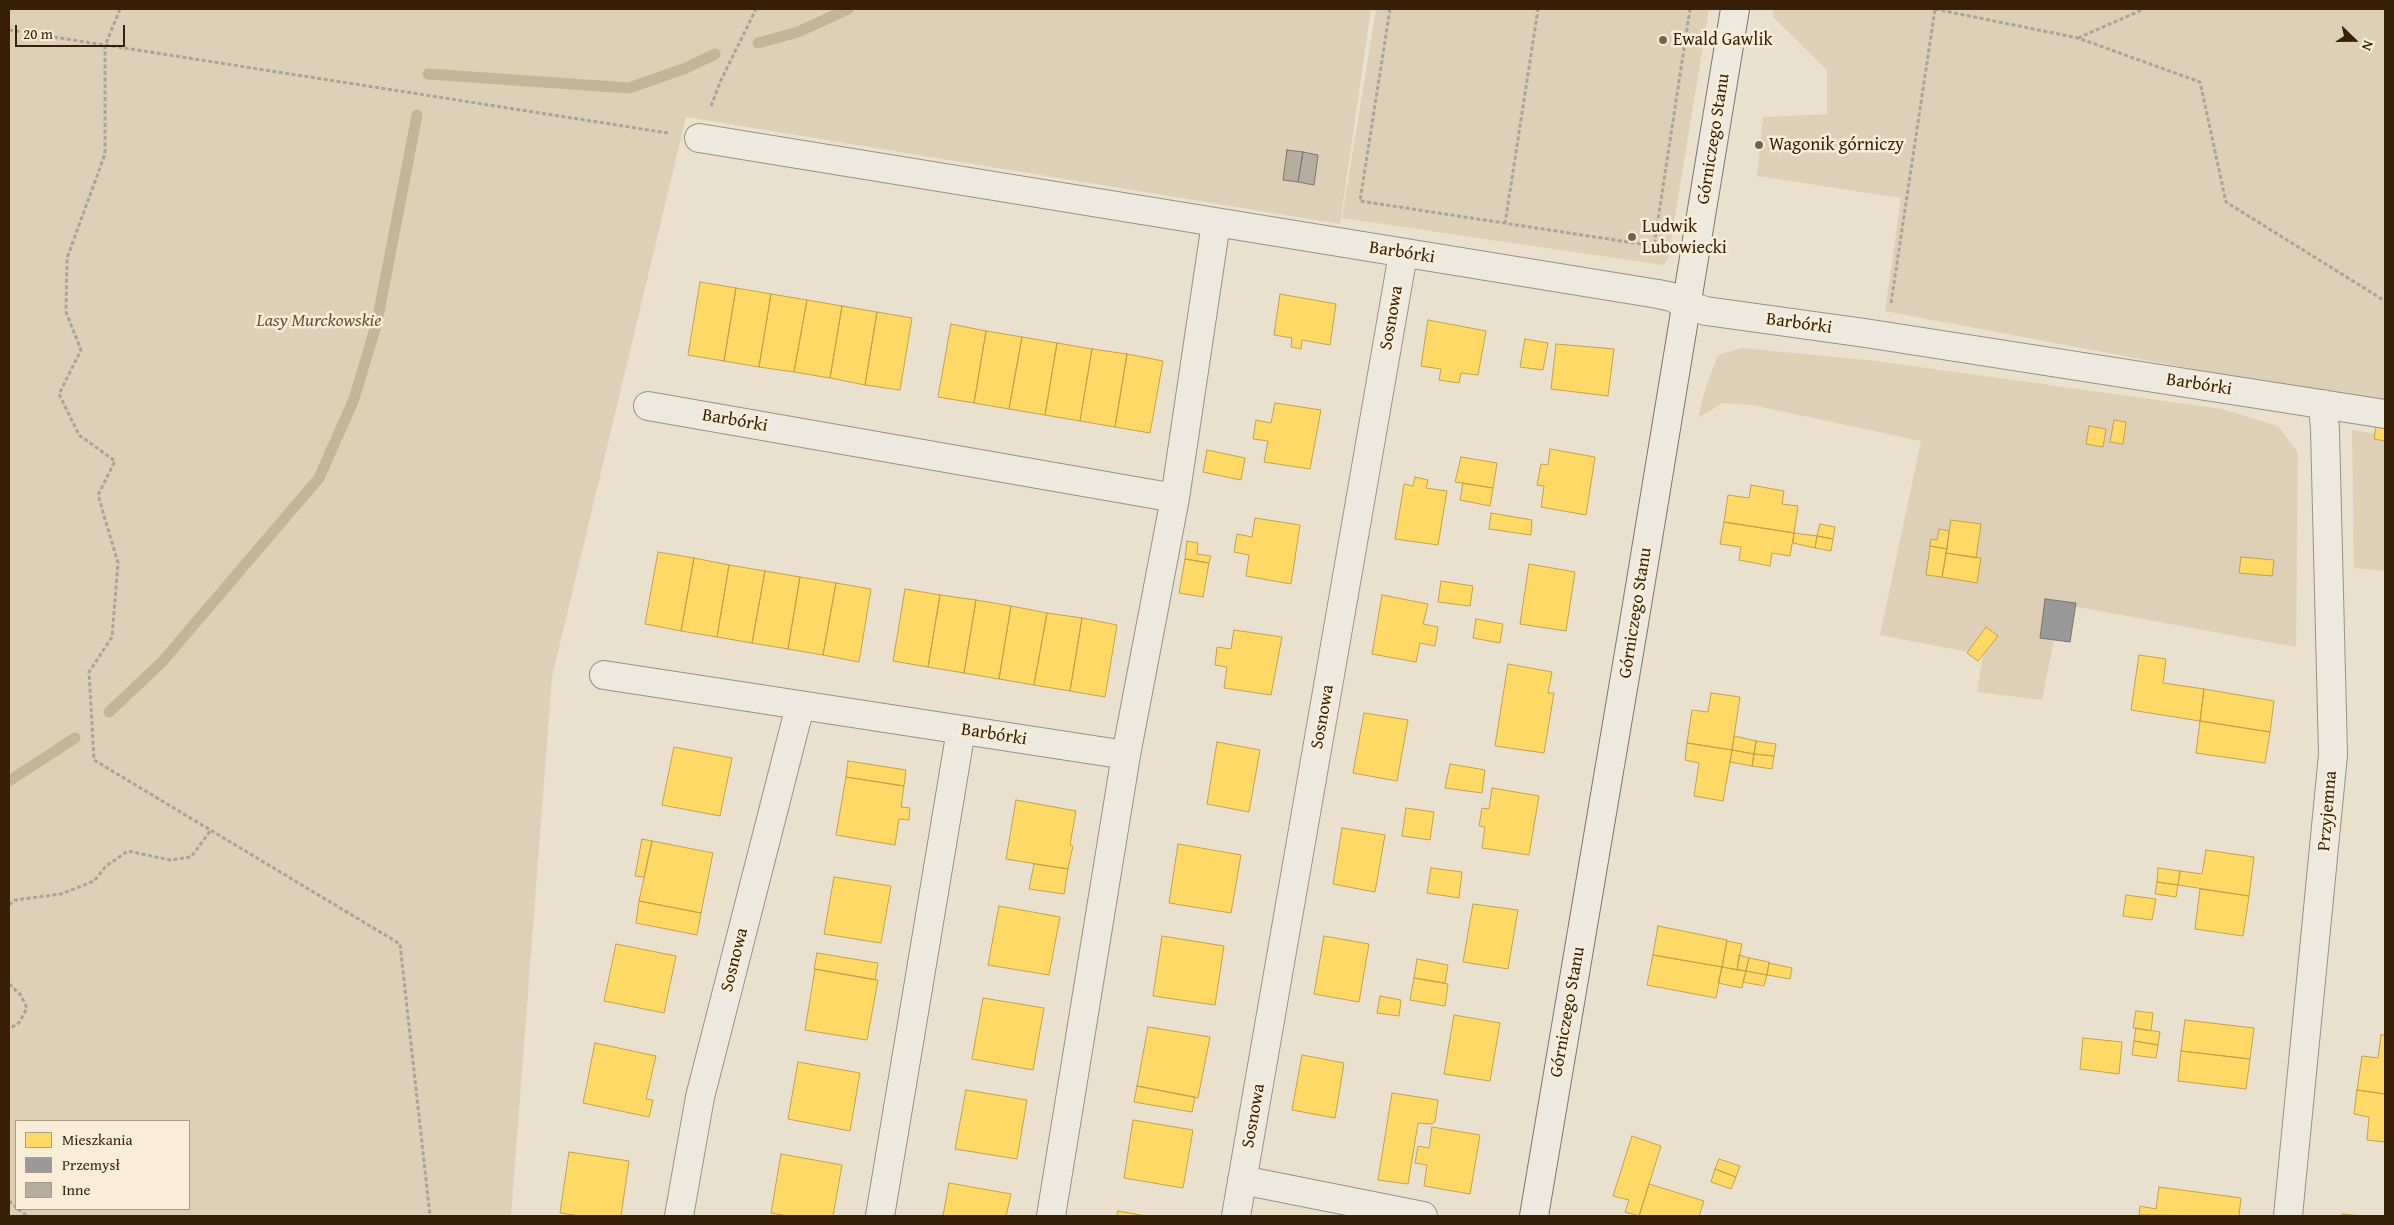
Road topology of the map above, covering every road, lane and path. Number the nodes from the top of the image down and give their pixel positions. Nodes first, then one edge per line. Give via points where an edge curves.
1 (120, 9) edge
2 (756, 9) edge
3 (1390, 9) edge
4 (1538, 9) edge
5 (1690, 9) edge
6 (1735, 9) edge
7 (1935, 9) edge
8 (2144, 9) edge
9 (9, 30) edge
10 (2078, 38) junction
11 (106, 46) junction
12 (699, 138) junction
13 (1216, 223) junction
14 (1505, 224) junction
15 (1404, 254) junction
16 (2385, 301) edge
17 (1686, 305) junction
18 (1894, 338) junction
19 (2323, 404) junction
20 (648, 406) dead end
21 (2385, 414) edge
22 (1175, 498) junction
23 (604, 675) dead end
24 (800, 706) junction
25 (961, 730) junction
26 (1126, 755) junction
27 (211, 830) junction
28 (9, 905) edge
29 (9, 984) edge
30 (9, 1029) edge
31 (1242, 1180) junction
32 (430, 1216) edge
33 (679, 1216) edge
34 (880, 1216) edge
35 (1052, 1216) edge
36 (1236, 1216) edge
37 (1423, 1216) edge
38 (1534, 1216) edge
39 (2288, 1216) edge

1 - 11 path
2 - 12 path via 721,80
3 - 14 path via 1360,202
4 - 14 path
5 - 14 path via 1654,246
6 - 17 street, Górniczego Stanu
7 - 10 path
7 - 18 path via 1891,304
8 - 10 path
9 - 11 path
10 - 16 path via 2200,82 2226,202
11 - 12 path
11 - 27 path via 105,154 68,258 66,312 81,350 59,394 79,435 115,461 98,496 118,563 112,637 89,672 94,760
12 - 13 street, Barbórki
13 - 15 street, Barbórki
13 - 22 street
15 - 17 street, Barbórki via 1658,294
15 - 31 street, Sosnowa
17 - 18 street, Barbórki via 1706,311
17 - 38 street, Górniczego Stanu
18 - 19 street, Barbórki
19 - 21 street, Barbórki
19 - 39 street, Przyjemna via 2333,755
20 - 22 street, Barbórki
22 - 26 street
23 - 24 street, Barbórki
24 - 25 street, Barbórki
24 - 33 street, Sosnowa via 700,1097
25 - 26 street, Barbórki
25 - 34 street
26 - 35 street
27 - 28 path via 191,857 170,860 128,851 106,866 94,881 61,894 15,900
27 - 32 path via 400,944
29 - 30 path via 20,994 27,1008 19,1023
31 - 36 street, Sosnowa
31 - 37 street

